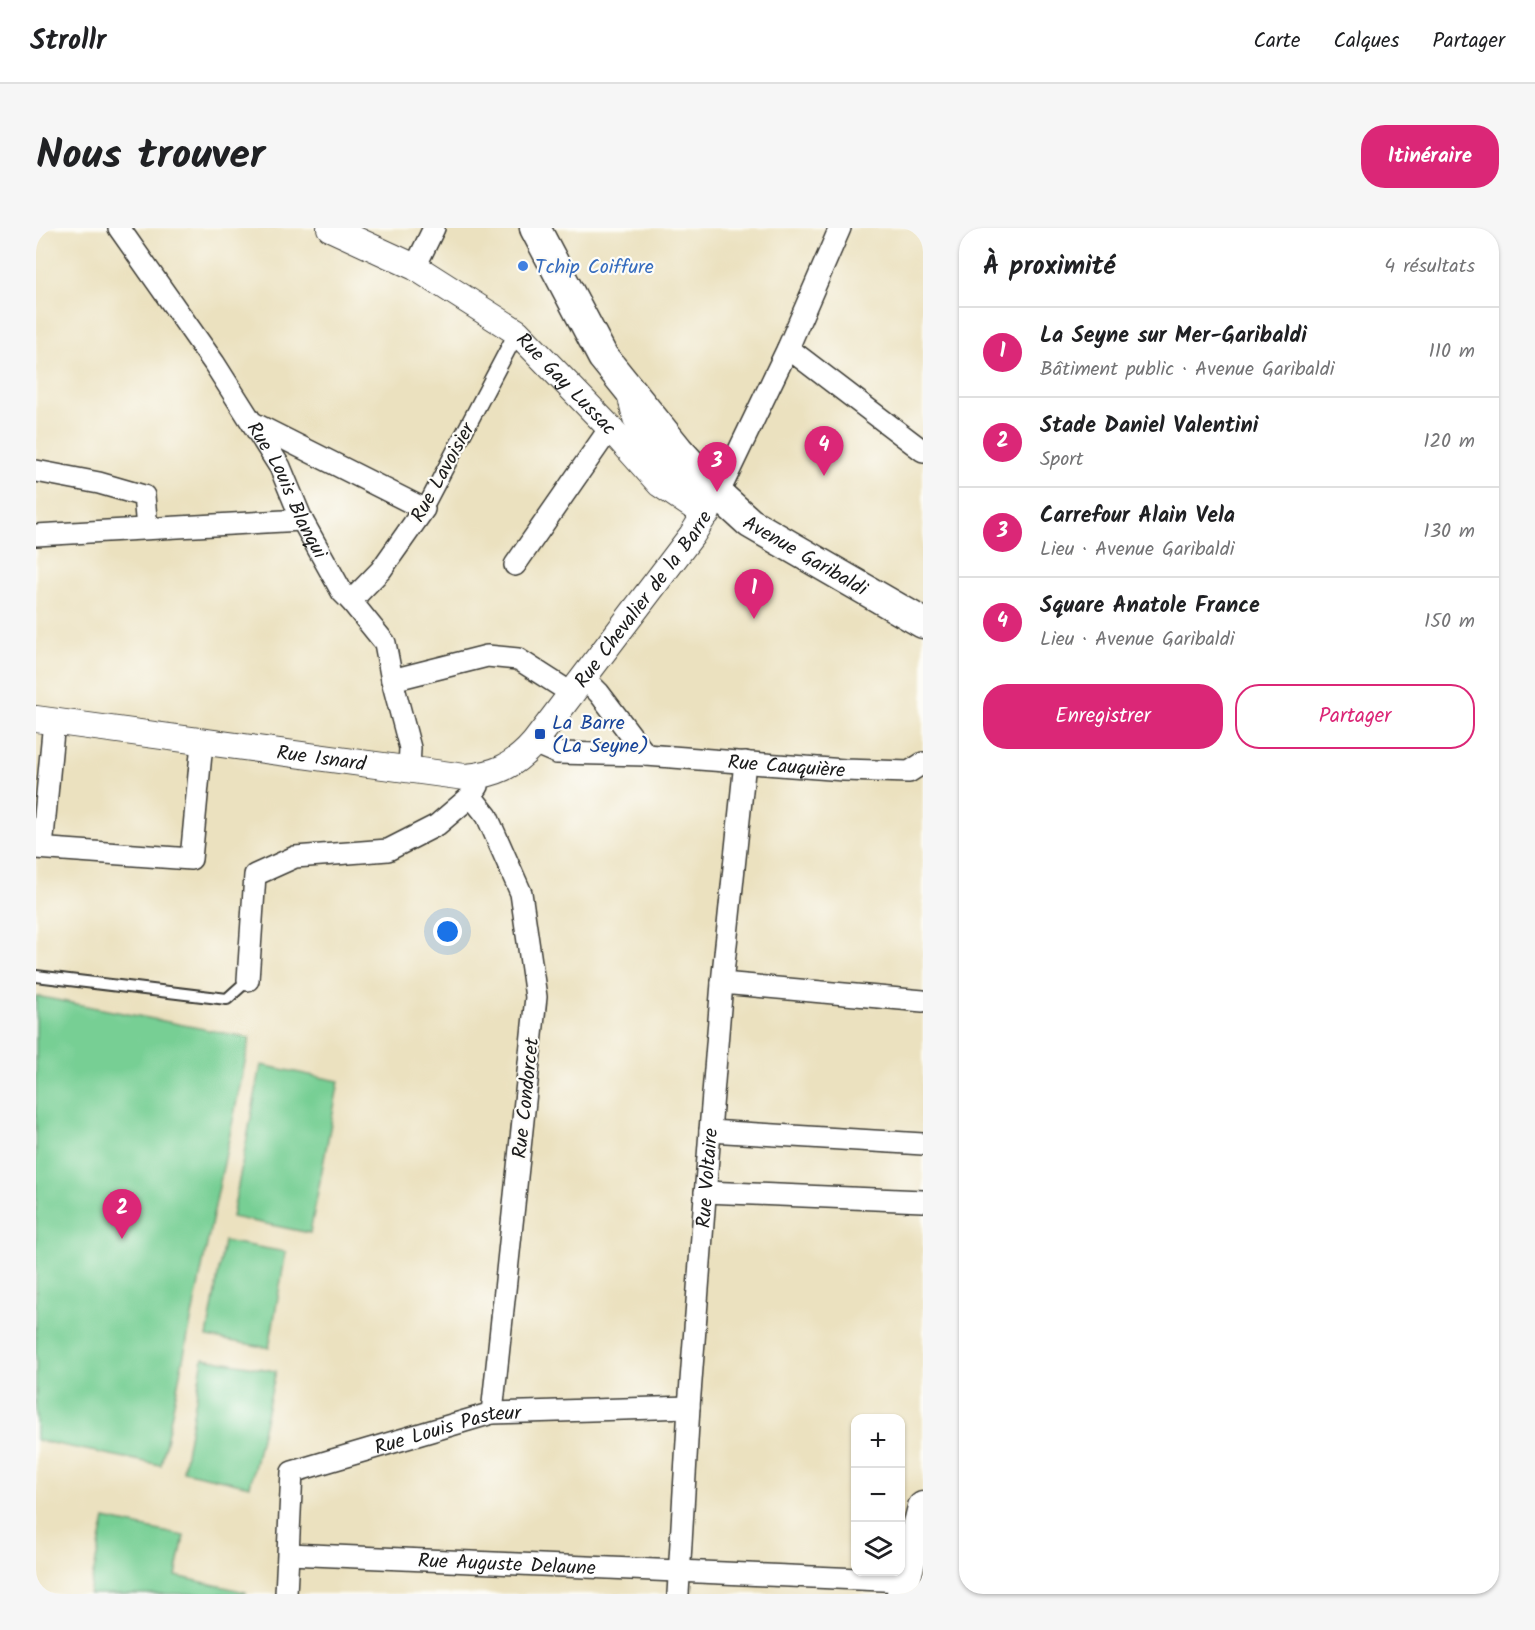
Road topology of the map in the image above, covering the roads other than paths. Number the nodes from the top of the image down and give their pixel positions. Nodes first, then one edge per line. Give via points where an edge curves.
1 (119, 228) edge
2 (330, 228) edge
3 (434, 228) edge
4 (535, 228) edge
5 (840, 228) edge
6 (415, 267) junction
7 (517, 332) junction
8 (788, 348) junction
9 (252, 422) junction
10 (610, 429) junction
11 (923, 451) edge
12 (36, 471) edge
13 (713, 504) junction
14 (424, 509) junction
15 (302, 520) junction
16 (147, 528) junction
17 (36, 535) edge
18 (515, 565) dead end
19 (351, 601) junction
20 (923, 623) edge
21 (392, 680) junction
22 (578, 685) junction
23 (45, 720) edge
24 (202, 742) junction
25 (534, 743) junction
26 (646, 755) junction
27 (745, 762) junction
28 (923, 763) edge
29 (409, 769) junction
30 (478, 786) junction
31 (39, 848) edge
32 (36, 976) edge
33 (248, 980) joint
34 (722, 983) junction
35 (923, 1001) edge
36 (710, 1131) junction
37 (923, 1144) edge
38 (705, 1191) junction
39 (923, 1201) edge
40 (689, 1407) junction
41 (492, 1413) junction
42 (923, 1507) edge
43 (289, 1554) junction
44 (679, 1572) junction
45 (903, 1588) edge
46 (286, 1594) edge
47 (678, 1594) edge

1 - 9 street, Rue Louis Blanqui
2 - 6 street, Rue Gay Lussac
3 - 6 street
4 - 13 main road, Avenue Garibaldi via 603,357 678,450
5 - 8 street
6 - 7 street, Rue Gay Lussac
7 - 10 street, Rue Gay Lussac
7 - 14 street, Rue Lavoisier
8 - 11 street
8 - 13 street
9 - 14 street
9 - 15 street, Rue Louis Blanqui via 280,467
10 - 13 street, Rue Gay Lussac via 660,484 697,509
10 - 18 street
12 - 16 street via 144,496
13 - 20 main road, Avenue Garibaldi
13 - 22 street, Rue Chevalier de la Barre
14 - 19 street, Rue Lavoisier via 381,570
15 - 16 street
15 - 19 street, Rue Louis Blanqui via 342,592
16 - 17 street
19 - 21 street, Rue Louis Blanqui via 385,644
21 - 22 street, Rue Chevalier de la Barre via 487,656 518,659
21 - 29 street, Rue Louis Blanqui via 410,748
22 - 25 street, Rue Isnard
22 - 26 street via 599,693
23 - 24 street, Rue Isnard
23 - 31 street
24 - 29 street, Rue Isnard
24 - 31 street via 191,859
25 - 26 street, Rue Cauquière via 557,753
25 - 30 street, Rue Isnard via 524,755
26 - 27 street, Rue Cauquière
27 - 28 street, Rue Cauquière via 909,772
27 - 34 street, Rue Voltaire
29 - 30 street, Rue Isnard via 465,777
30 - 33 street via 437,825 388,850 295,857 255,875
30 - 41 street, Rue Condorcet via 521,894 536,997
32 - 33 lane via 226,999
34 - 35 street
34 - 36 street, Rue Voltaire
36 - 37 street
36 - 38 street, Rue Voltaire
38 - 39 street
38 - 40 street, Rue Voltaire
40 - 41 street, Rue Louis Pasteur
40 - 44 street, Rue Voltaire
41 - 43 street, Rue Louis Pasteur via 292,1472
42 - 45 main road
43 - 44 street, Rue Auguste Delaune
43 - 46 street
44 - 45 street, Rue Auguste Delaune
44 - 47 street, Rue Voltaire

